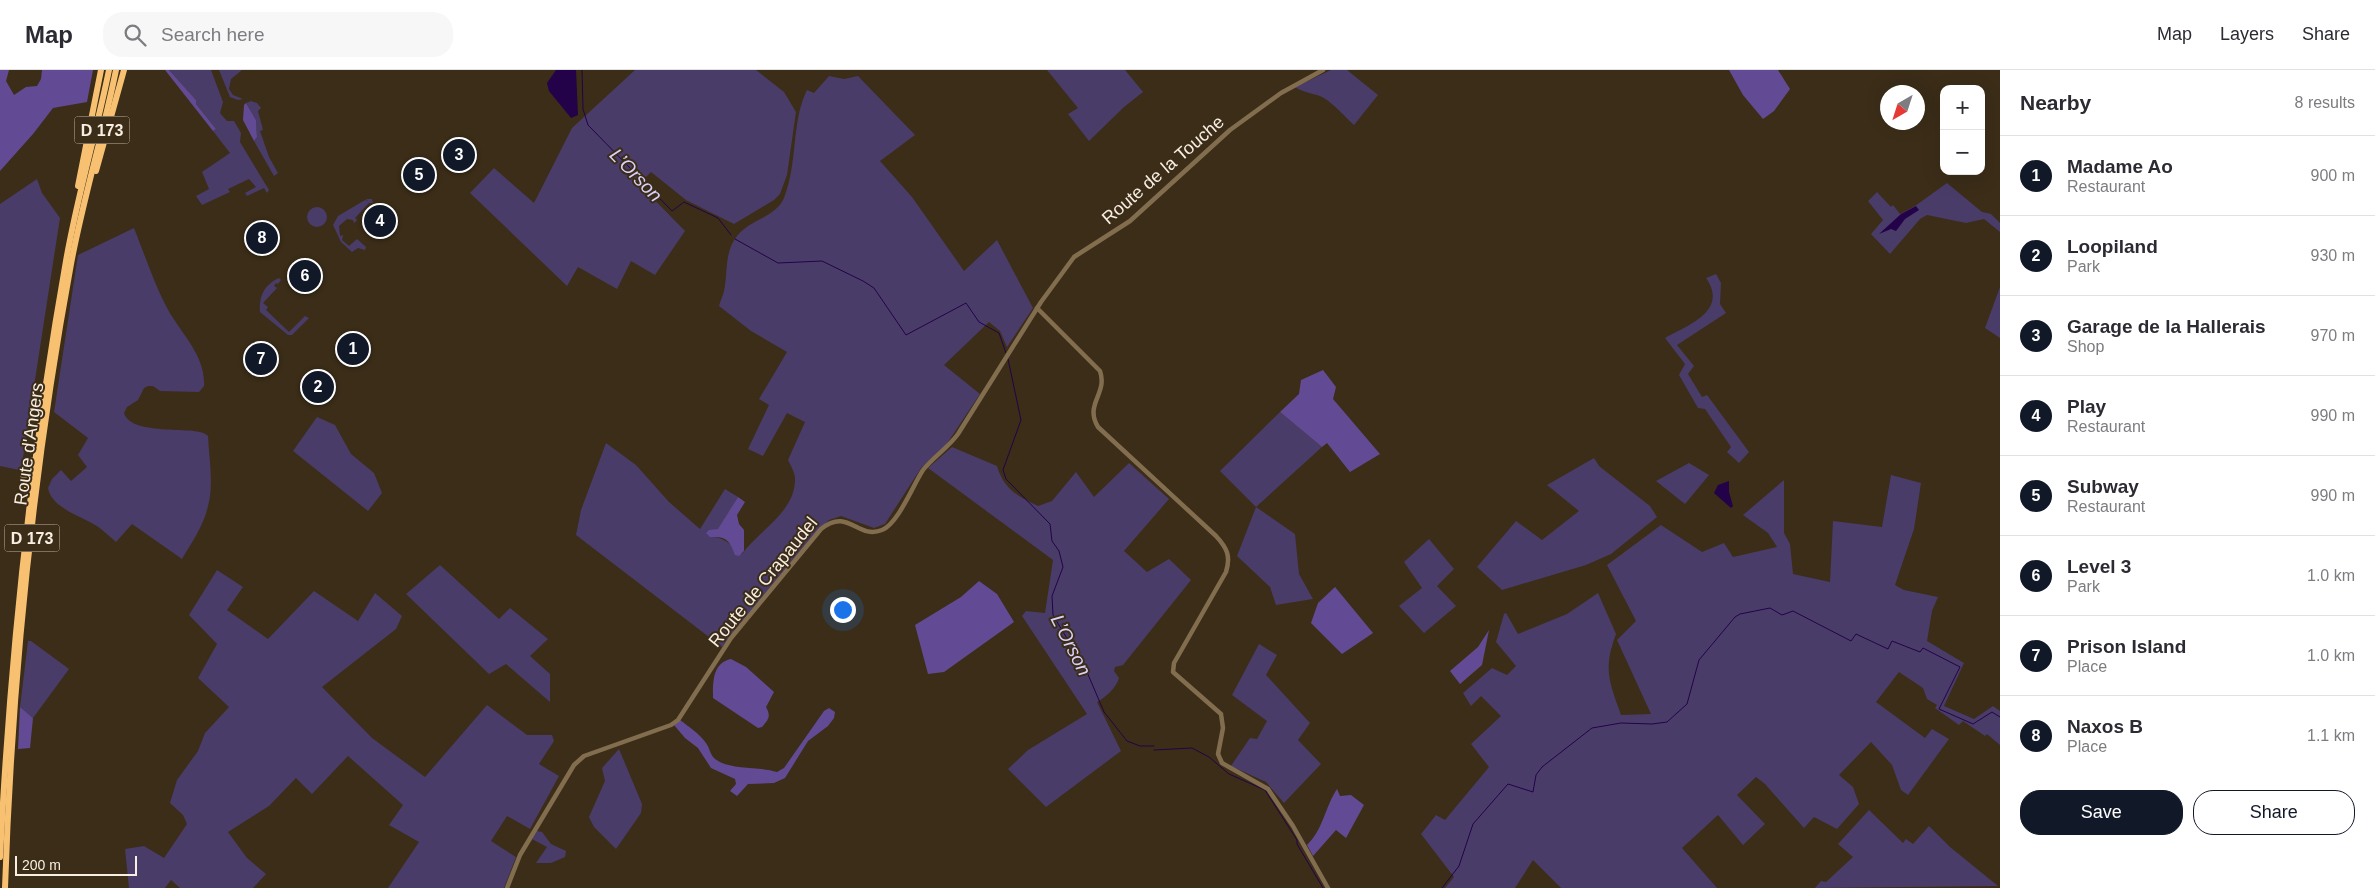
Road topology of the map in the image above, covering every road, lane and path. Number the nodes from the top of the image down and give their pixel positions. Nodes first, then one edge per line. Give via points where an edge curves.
1 (101, 70) edge
2 (109, 70) edge
3 (116, 70) edge
4 (124, 70) edge
5 (1323, 70) edge
6 (87, 190) junction
7 (72, 227) junction
8 (1037, 308) junction
9 (7, 736) junction
10 (0, 779) edge
11 (0, 857) edge
12 (1327, 887) edge
13 (5, 888) edge
14 (507, 888) edge

1 - 7 highway
2 - 7 highway, Route d'Angers / D 173
3 - 6 highway, Route d'Angers / D 173
4 - 6 highway
5 - 8 street, Route de la Touche via 1281,93 1230,130 1130,221 1074,257
6 - 13 highway, Route d'Angers / D 173 via 55,365 30,550 18,657
7 - 9 highway, Route d'Angers / D 173 via 36,445 23,476 28,486 26,527
8 - 12 street via 1100,371 1104,380 1093,413 1098,427 1216,536 1226,549 1229,563 1226,572 1174,663 1173,672 1220,714 1224,728 1218,754 1222,763 1268,789
8 - 14 street, Route de Crapaudel via 958,434 924,468 888,526 876,532 867,531 841,520 831,521 821,529 742,624 678,720 580,759 520,855
9 - 10 highway
9 - 11 highway, Route d'Angers / D 173

